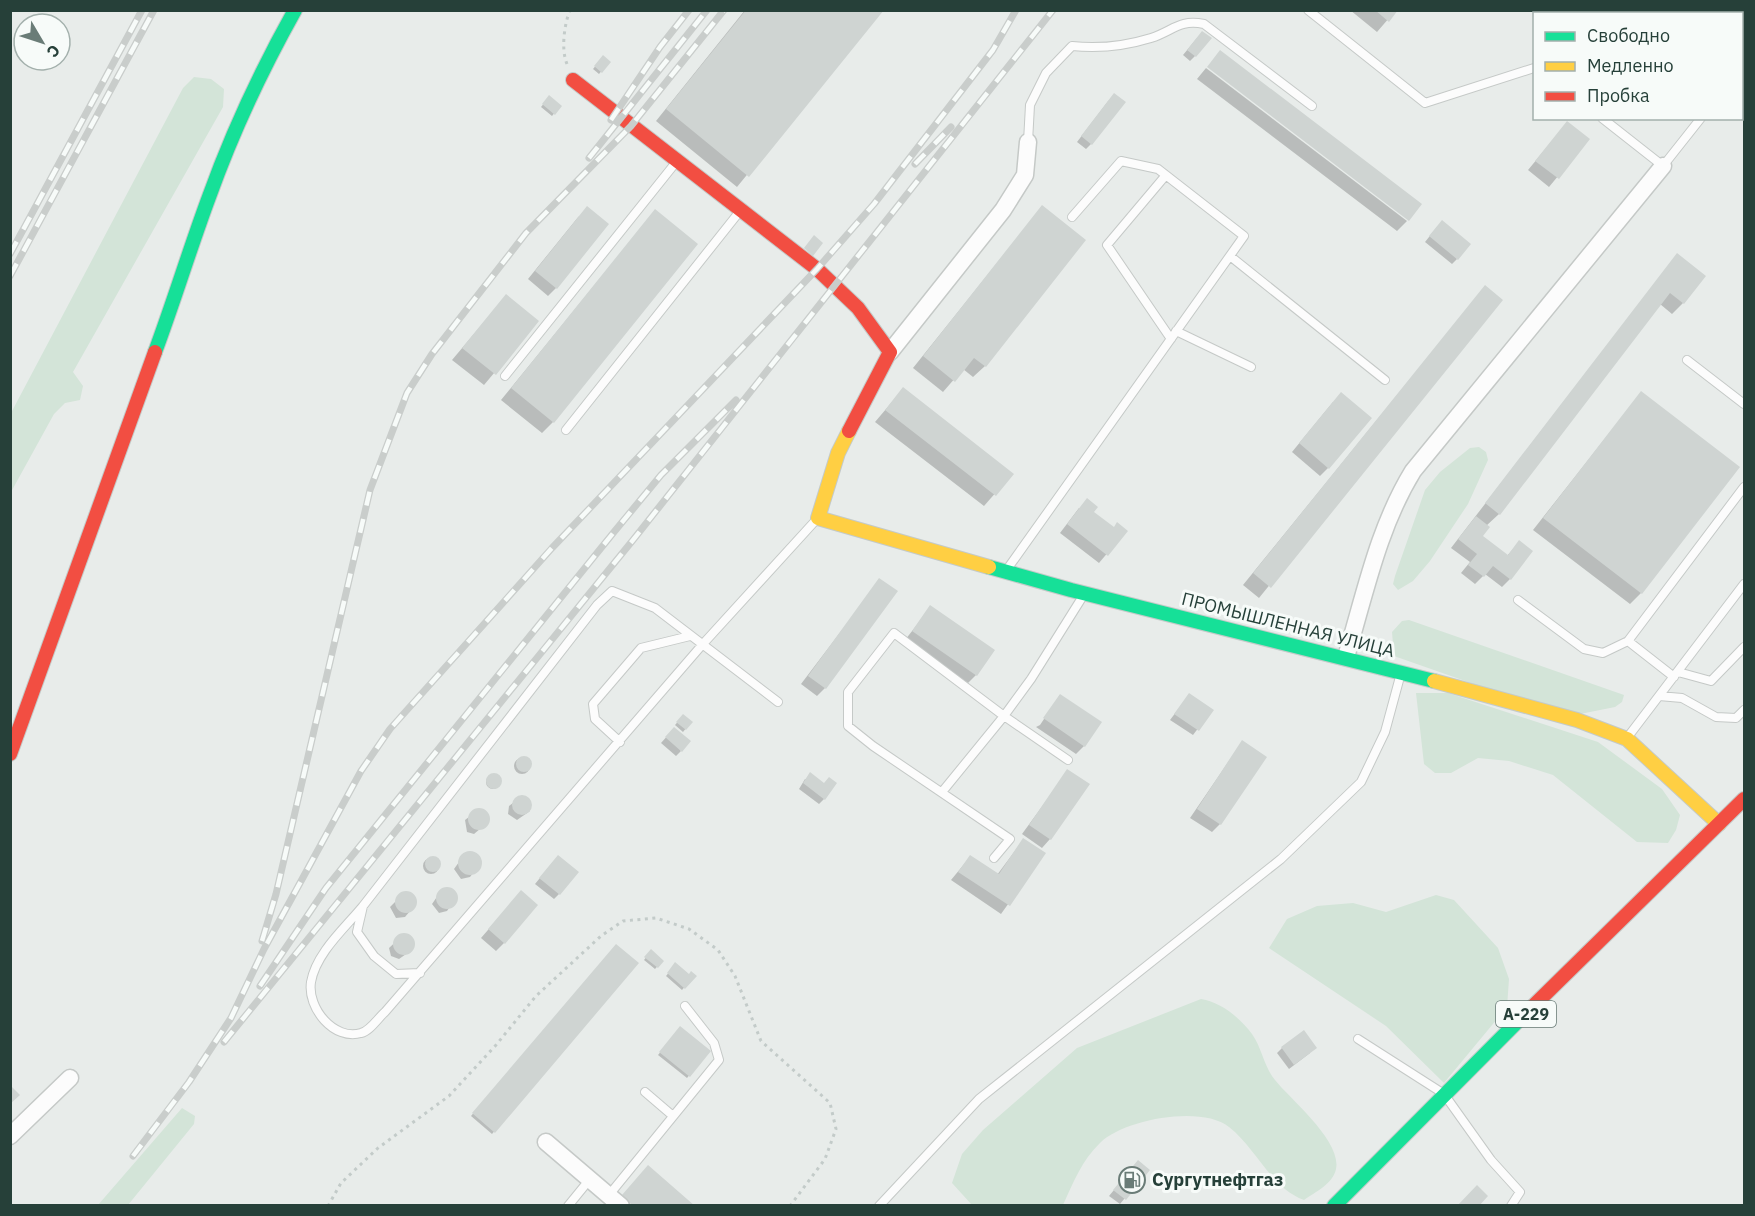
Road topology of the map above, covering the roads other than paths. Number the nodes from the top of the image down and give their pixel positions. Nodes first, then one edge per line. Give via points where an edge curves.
1 (295, 10) edge
2 (1308, 10) edge
3 (1533, 68) edge
4 (573, 80) road end
5 (1312, 106) dead end
6 (1605, 120) edge
7 (1699, 120) edge
8 (1028, 142) joint
9 (677, 161) junction
10 (1663, 166) junction
11 (1166, 175) junction
12 (741, 210) junction
13 (1072, 217) dead end
14 (1230, 256) junction
15 (1176, 331) junction
16 (1171, 339) junction
17 (890, 352) junction
18 (1687, 360) dead end
19 (1251, 367) dead end
20 (505, 376) dead end
21 (1385, 380) dead end
22 (1744, 404) edge
23 (566, 430) dead end
24 (1744, 487) edge
25 (818, 518) junction
26 (1006, 571) junction
27 (1744, 584) edge
28 (1084, 593) junction
29 (1518, 600) dead end
30 (690, 636) junction
31 (1628, 641) junction
32 (702, 645) junction
33 (1744, 647) edge
34 (1346, 657) junction
35 (1401, 672) junction
36 (1676, 674) junction
37 (1659, 696) junction
38 (778, 702) dead end
39 (1744, 710) edge
40 (1004, 716) junction
41 (1627, 739) junction
42 (620, 742) junction
43 (10, 754) edge
44 (1068, 760) dead end
45 (942, 792) junction
46 (1744, 799) edge
47 (1719, 824) junction
48 (994, 858) dead end
49 (363, 906) junction
50 (420, 973) junction
51 (685, 1006) dead end
52 (1358, 1039) dead end
53 (70, 1078) dead end
54 (645, 1092) dead end
55 (1444, 1094) junction
56 (673, 1116) junction
57 (10, 1136) edge
58 (546, 1142) dead end
59 (590, 1179) junction
60 (615, 1200) edge
61 (568, 1206) edge
62 (879, 1206) edge
63 (1334, 1206) edge
64 (1511, 1206) edge

1 - 43 main road via 266,62 209,196
2 - 3 lane via 1425,103
4 - 9 main road
5 - 8 lane via 1204,24 1187,21 1154,37 1119,46 1072,46 1046,73 1030,105
6 - 10 lane
7 - 10 lane
8 - 17 street via 1025,175 1003,210
9 - 12 main road
9 - 20 lane
10 - 34 street via 1413,471 1384,526
11 - 13 lane via 1158,169 1121,161
11 - 14 lane via 1244,236
11 - 16 lane via 1107,245
12 - 17 main road via 817,269 858,308
12 - 23 lane
14 - 15 lane
14 - 21 lane
15 - 16 lane
15 - 19 lane
16 - 26 lane
17 - 25 main road via 838,453
18 - 22 lane
24 - 31 lane
25 - 26 main road, ПРОМЫШЛЕННАЯ УЛИЦА
25 - 32 lane
26 - 28 main road, ПРОМЫШЛЕННАЯ УЛИЦА
27 - 36 lane
28 - 34 main road, ПРОМЫШЛЕННАЯ УЛИЦА
28 - 40 lane
29 - 31 lane via 1584,649 1603,653
30 - 32 lane
30 - 42 lane via 641,648 593,704 595,719
30 - 49 lane via 655,608 612,591 597,605
31 - 36 lane
32 - 38 lane
32 - 42 lane
33 - 36 lane via 1711,681
34 - 35 main road, ПРОМЫШЛЕННАЯ УЛИЦА
35 - 41 main road, ПРОМЫШЛЕННАЯ УЛИЦА via 1577,720
35 - 62 lane via 1385,732 1361,782 1281,859 979,1099
36 - 37 lane
37 - 39 lane via 1682,698 1716,717 1736,718
37 - 41 lane
40 - 44 lane
40 - 45 lane
40 - 45 lane via 894,633 848,692 849,726
41 - 47 main road, ПРОМЫШЛЕННАЯ УЛИЦА
42 - 50 lane
45 - 48 lane via 1010,839
46 - 47 main road, А-229
47 - 55 main road, А-229
49 - 50 lane via 357,932 375,956 396,974
49 - 50 lane via 316,966 312,997 325,1021 348,1035 364,1033
51 - 56 lane via 714,1043 719,1060
52 - 55 lane
53 - 57 street
54 - 56 lane
55 - 63 main road, А-229
55 - 64 lane via 1491,1160 1520,1192
56 - 60 lane
58 - 59 street
59 - 60 street
59 - 61 lane

